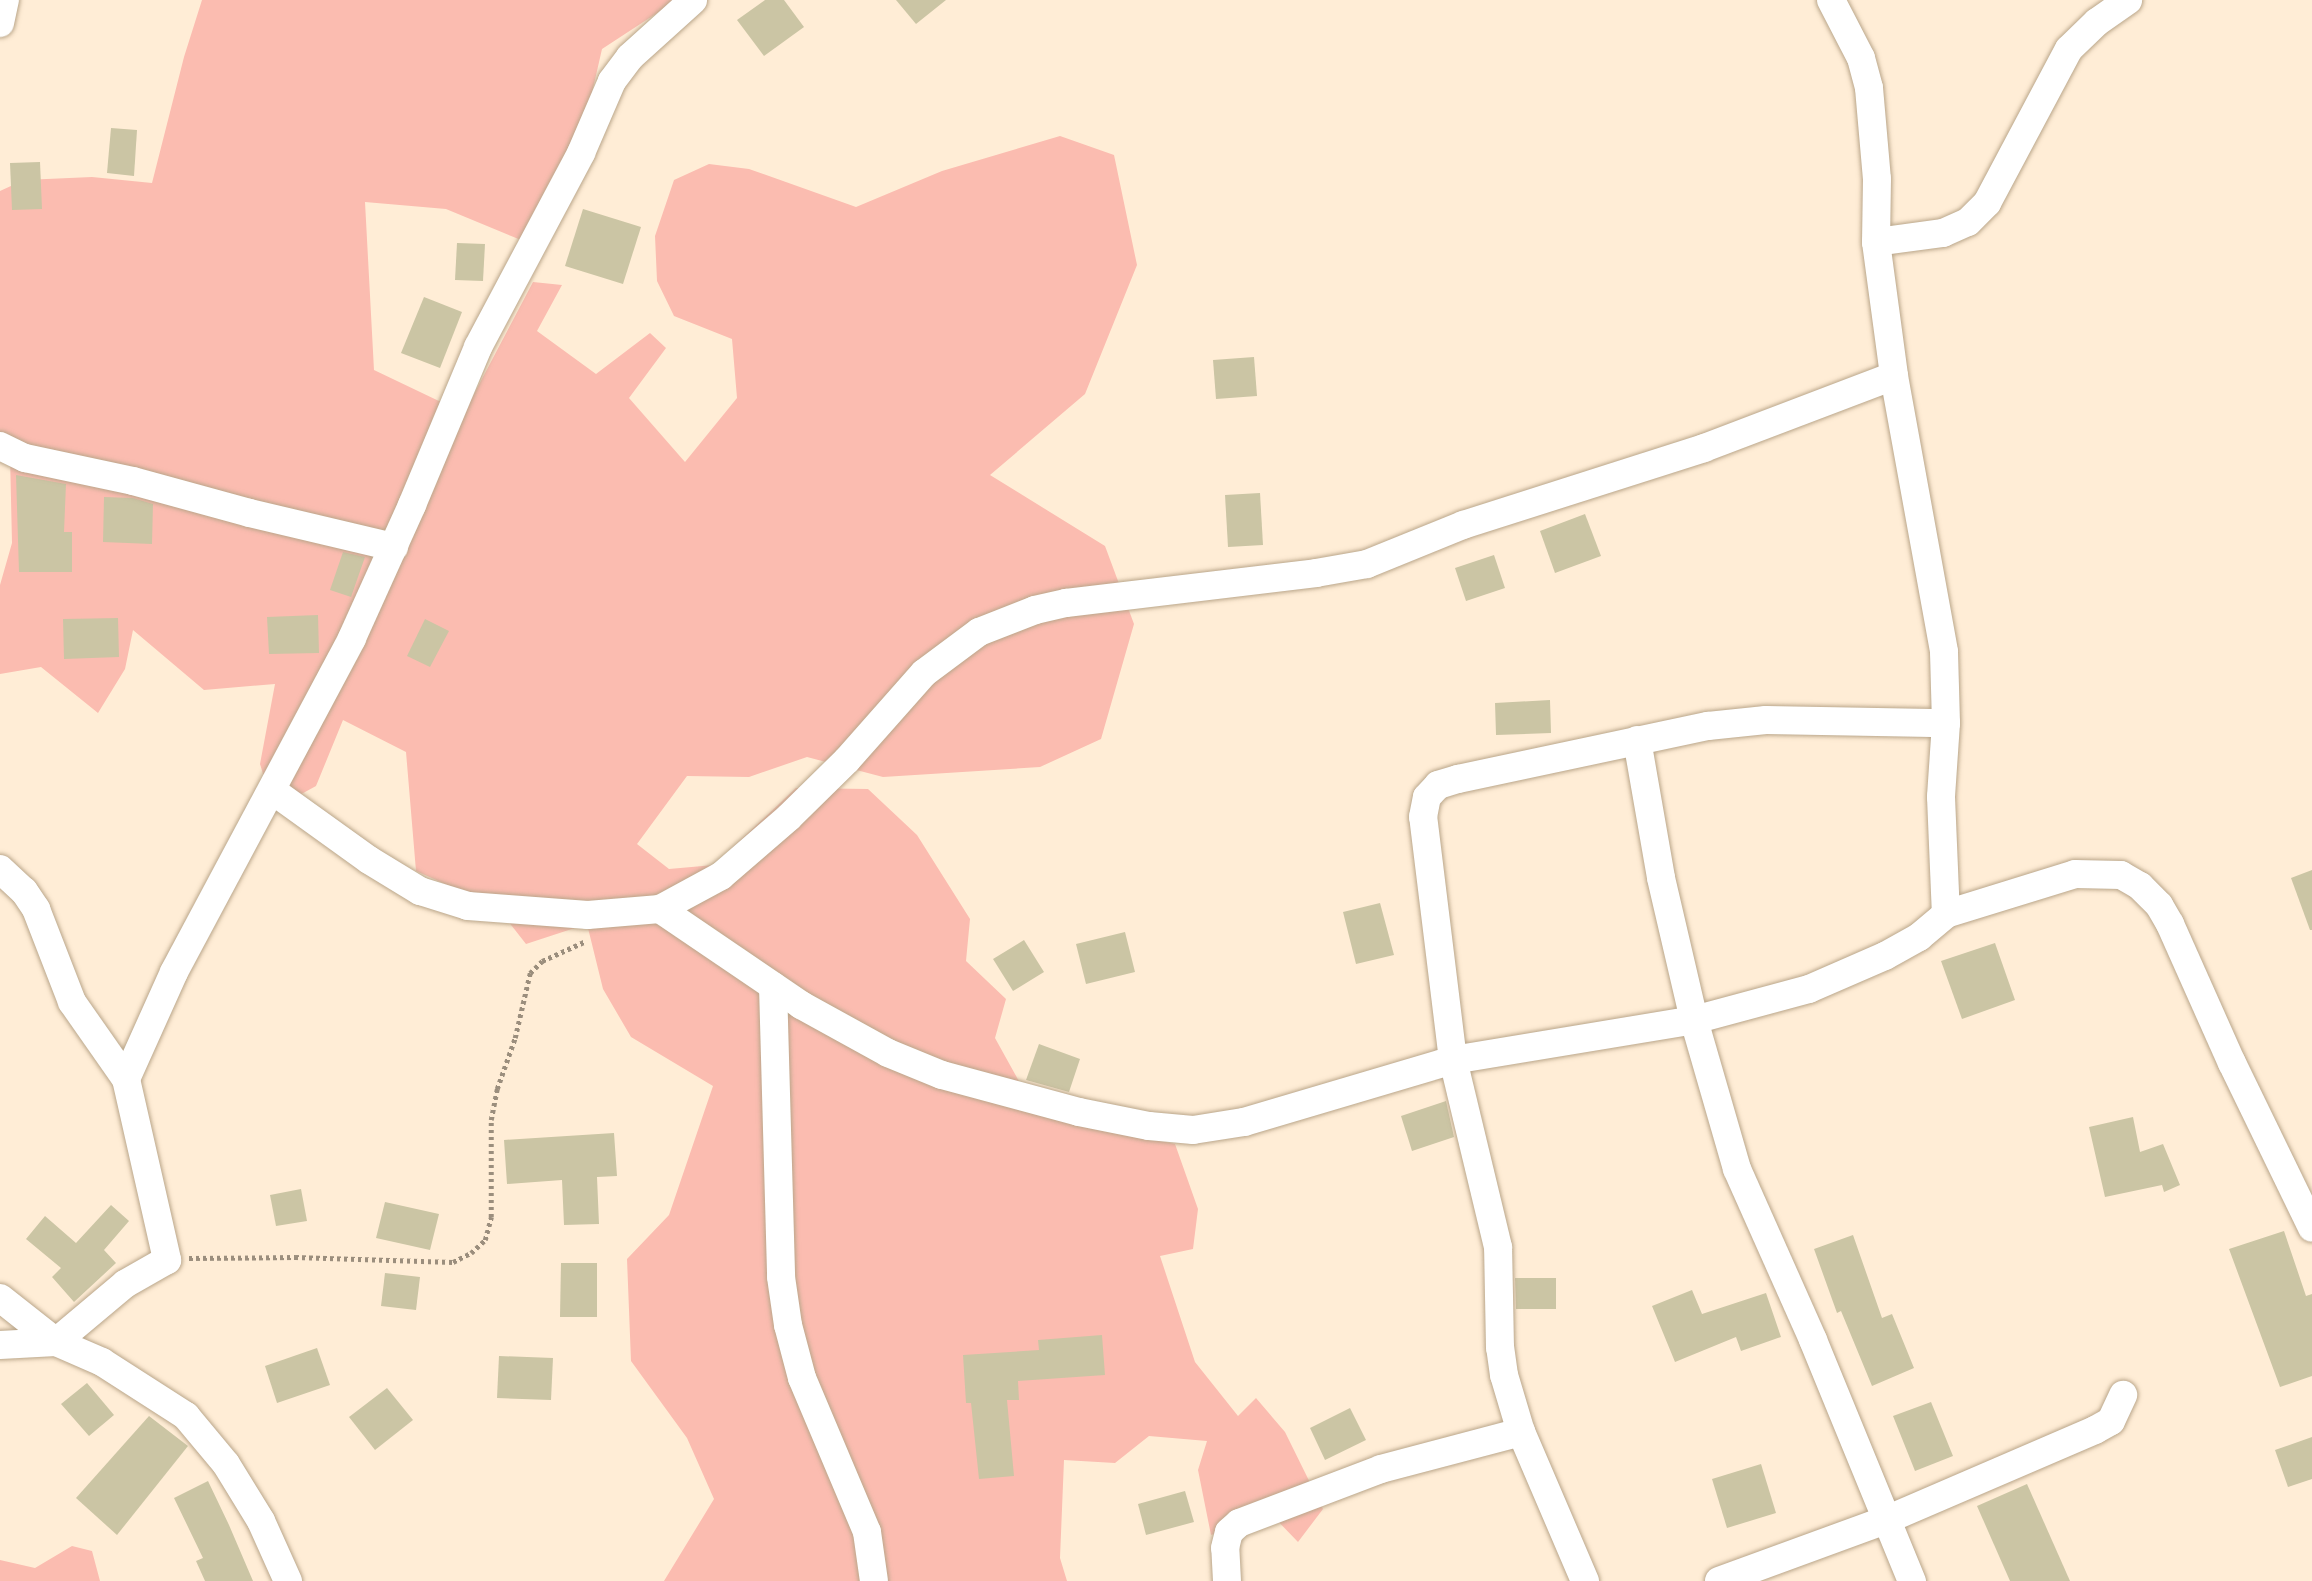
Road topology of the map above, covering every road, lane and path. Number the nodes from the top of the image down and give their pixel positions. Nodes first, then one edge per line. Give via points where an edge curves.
1 (5, 0) edge
2 (693, 0) edge
3 (1831, 0) edge
4 (2128, 0) edge
5 (0, 23) edge
6 (1876, 242) junction
7 (1894, 376) junction
8 (0, 446) edge
9 (394, 547) junction
10 (1946, 723) junction
11 (1637, 740) junction
12 (273, 790) junction
13 (0, 869) edge
14 (660, 909) junction
15 (1946, 914) junction
16 (592, 938) dead end
17 (774, 986) junction
18 (1694, 1020) junction
19 (1453, 1060) junction
20 (126, 1079) junction
21 (2312, 1228) edge
22 (167, 1260) junction
23 (0, 1298) edge
24 (56, 1342) junction
25 (0, 1345) edge
26 (2123, 1395) dead end
27 (1521, 1432) junction
28 (1886, 1520) junction
29 (288, 1581) edge
30 (874, 1581) edge
31 (1227, 1581) edge
32 (1585, 1581) edge
33 (1719, 1581) edge
34 (1912, 1581) edge

1 - 5 street
2 - 9 street via 630,57 612,81 581,153 478,346
3 - 6 street via 1861,58 1869,88 1877,178
4 - 6 street via 2069,50 1987,203 1968,222 1943,233
6 - 7 street
7 - 10 street via 1938,604
7 - 14 street via 1655,465 1463,525 1367,564 1066,603 979,632 924,673 789,817 721,876
8 - 9 street via 25,458
9 - 12 street
10 - 11 street via 1766,720
10 - 15 street via 1941,797
11 - 18 street via 1661,878
11 - 19 street via 1458,779 1438,785 1427,797 1423,817
12 - 14 street via 420,891 468,906 588,915
12 - 20 street via 174,972
13 - 20 street via 36,909 72,1002
14 - 17 street
15 - 18 street via 1919,937 1851,972 1809,989
15 - 21 street via 2075,874 2121,875 2140,886 2171,924
16 - 22 path via 542,961 530,973 491,1120 491,1217 485,1240 471,1253 453,1262 295,1257
17 - 19 street via 888,1054 943,1075 1149,1126 1193,1130 1244,1122
17 - 30 street via 781,1277 788,1325 803,1378 867,1532
18 - 19 street
18 - 28 street via 1737,1169
19 - 27 street via 1498,1247 1500,1348
20 - 22 street
22 - 24 street via 125,1284
23 - 24 street
24 - 25 street
24 - 29 street via 131,1378 186,1416 226,1464 261,1521
26 - 28 street via 2111,1421 2095,1430
27 - 31 street via 1381,1469 1239,1522 1229,1532 1225,1548
27 - 32 street
28 - 33 street
28 - 34 street

